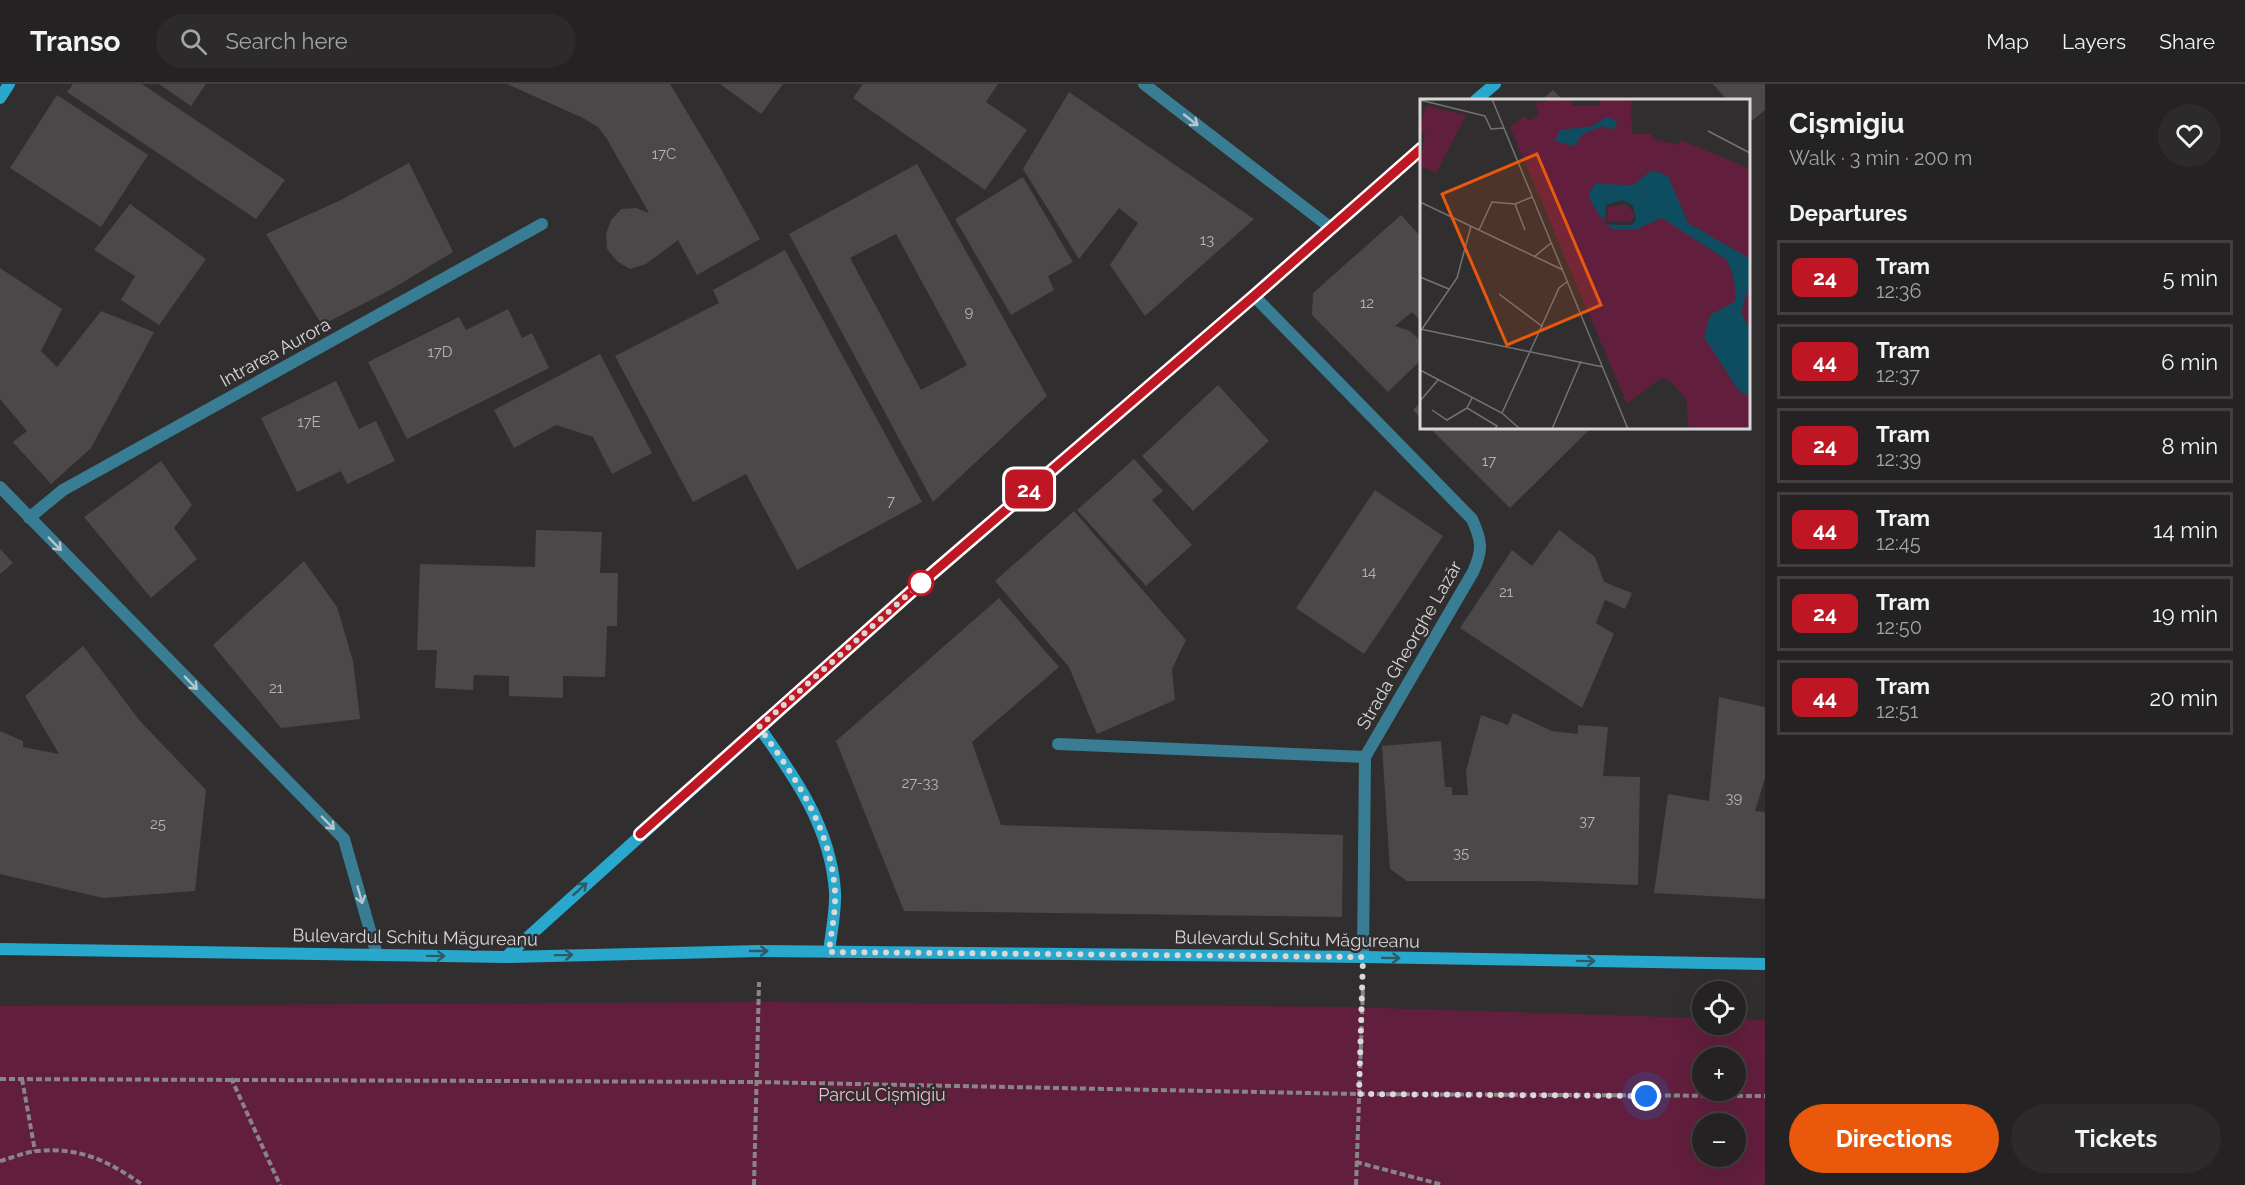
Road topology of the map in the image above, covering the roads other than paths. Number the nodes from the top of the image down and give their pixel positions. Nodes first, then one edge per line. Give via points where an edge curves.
1 (9, 84) edge
2 (1144, 84) edge
3 (1494, 84) edge
4 (0, 98) edge
5 (1477, 99) edge
6 (1420, 150) edge
7 (542, 224) dead end
8 (1331, 228) junction
9 (1254, 296) junction
10 (0, 487) edge
11 (29, 518) junction
12 (759, 727) junction
13 (1058, 744) dead end
14 (1365, 757) junction
15 (0, 949) edge
16 (829, 952) junction
17 (378, 955) junction
18 (506, 957) junction
19 (1363, 957) junction
20 (1765, 964) edge

1 - 4 main road
2 -> 8 street
3 - 5 main road
6 - 8 main road
7 - 11 street, Intrarea Aurora via 63,490
8 - 9 main road
9 - 12 main road
9 - 14 street, Strada Gheorghe Lazăr via 1472,519 1480,536 1480,556 1473,572
10 - 11 street
11 -> 17 street via 344,839
12 - 16 main road via 796,780 819,823 831,861 835,894
18 -> 12 main road
13 - 14 street
14 - 19 street, Strada Gheorghe Lazăr
15 - 17 main road, Bulevardul Schitu Măgureanu
18 -> 16 main road, Bulevardul Schitu Măgureanu
16 - 19 main road, Bulevardul Schitu Măgureanu
17 -> 18 main road, Bulevardul Schitu Măgureanu
19 -> 20 main road, Bulevardul Schitu Măgureanu

